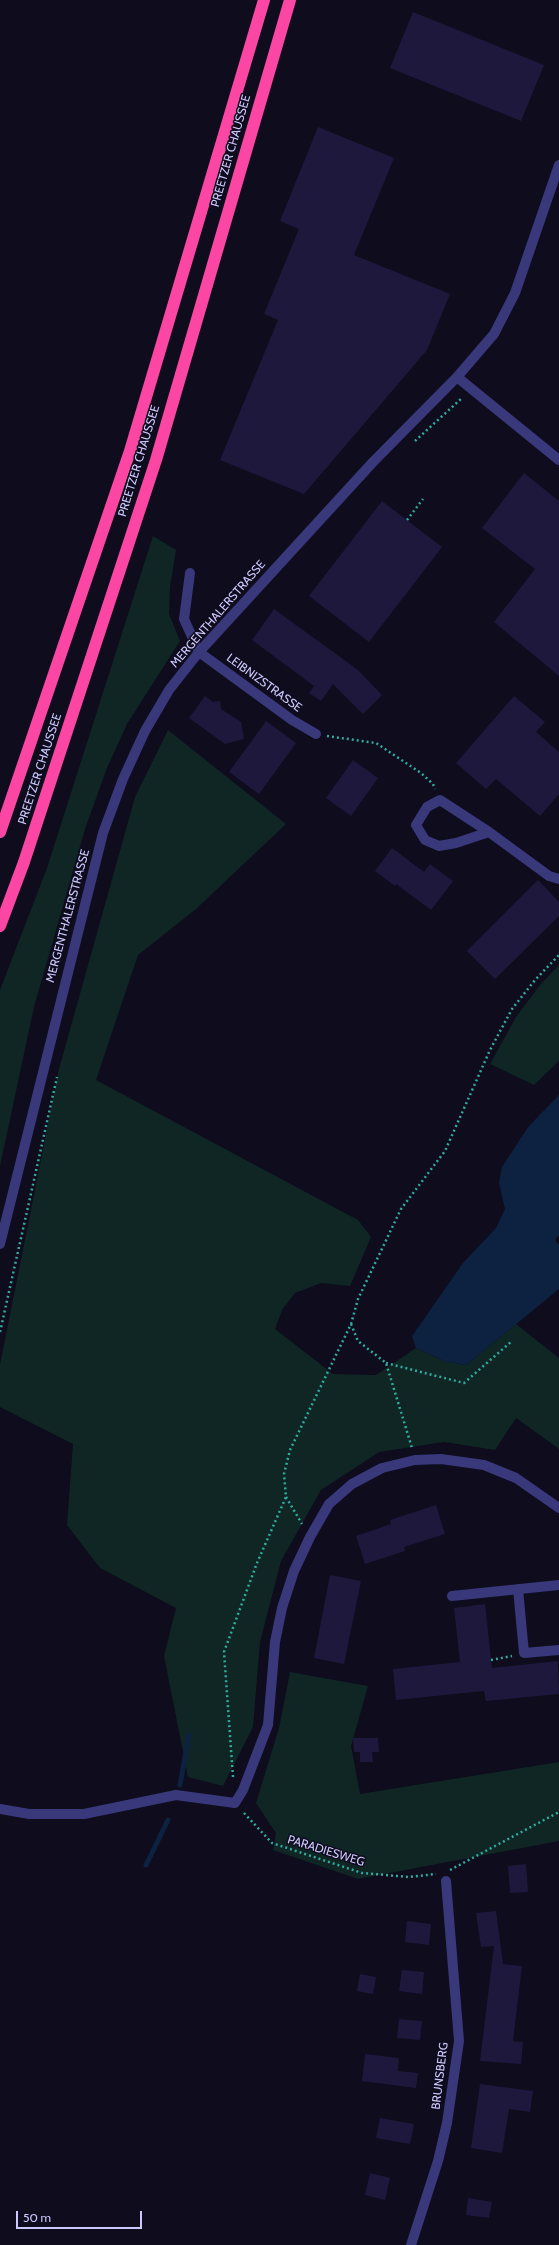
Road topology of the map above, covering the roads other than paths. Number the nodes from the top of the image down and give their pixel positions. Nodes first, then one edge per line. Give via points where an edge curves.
1 (264, 0) edge
2 (290, 0) edge
3 (559, 165) edge
4 (457, 377) junction
5 (559, 460) edge
6 (190, 573) dead end
7 (199, 652) junction
8 (316, 734) road end
9 (0, 832) edge
10 (489, 832) junction
11 (559, 879) edge
12 (0, 926) edge
13 (0, 1244) edge
14 (559, 1508) edge
15 (559, 1585) edge
16 (518, 1589) junction
17 (452, 1596) dead end
18 (559, 1650) edge
19 (0, 1809) edge
20 (446, 1880) dead end
21 (411, 2245) edge

1 - 9 highway, PREETZER CHAUSSEE via 130,451
2 - 12 highway, PREETZER CHAUSSEE via 156,460 24,862
3 - 4 street, MERGENTHALERSTRASSE via 515,293 494,334
4 - 5 street
4 - 7 street, MERGENTHALERSTRASSE via 373,462
6 - 7 street via 184,619
7 - 8 street, LEIBNIZSTRASSE via 292,720
7 - 13 street, MERGENTHALERSTRASSE via 170,690 146,731 123,779 103,833
10 - 10 street via 440,800 427,807 416,825 425,840 439,846
10 - 11 street via 549,876
14 - 19 street via 516,1478 484,1465 441,1459 415,1460 382,1468 352,1484 329,1504 294,1571 282,1608 275,1642 268,1725 243,1790 235,1803 176,1795 84,1814 29,1814
15 - 16 street
16 - 17 street
16 - 18 street via 524,1653
20 - 21 street, BRUNSBERG via 459,2041 447,2123 438,2161

